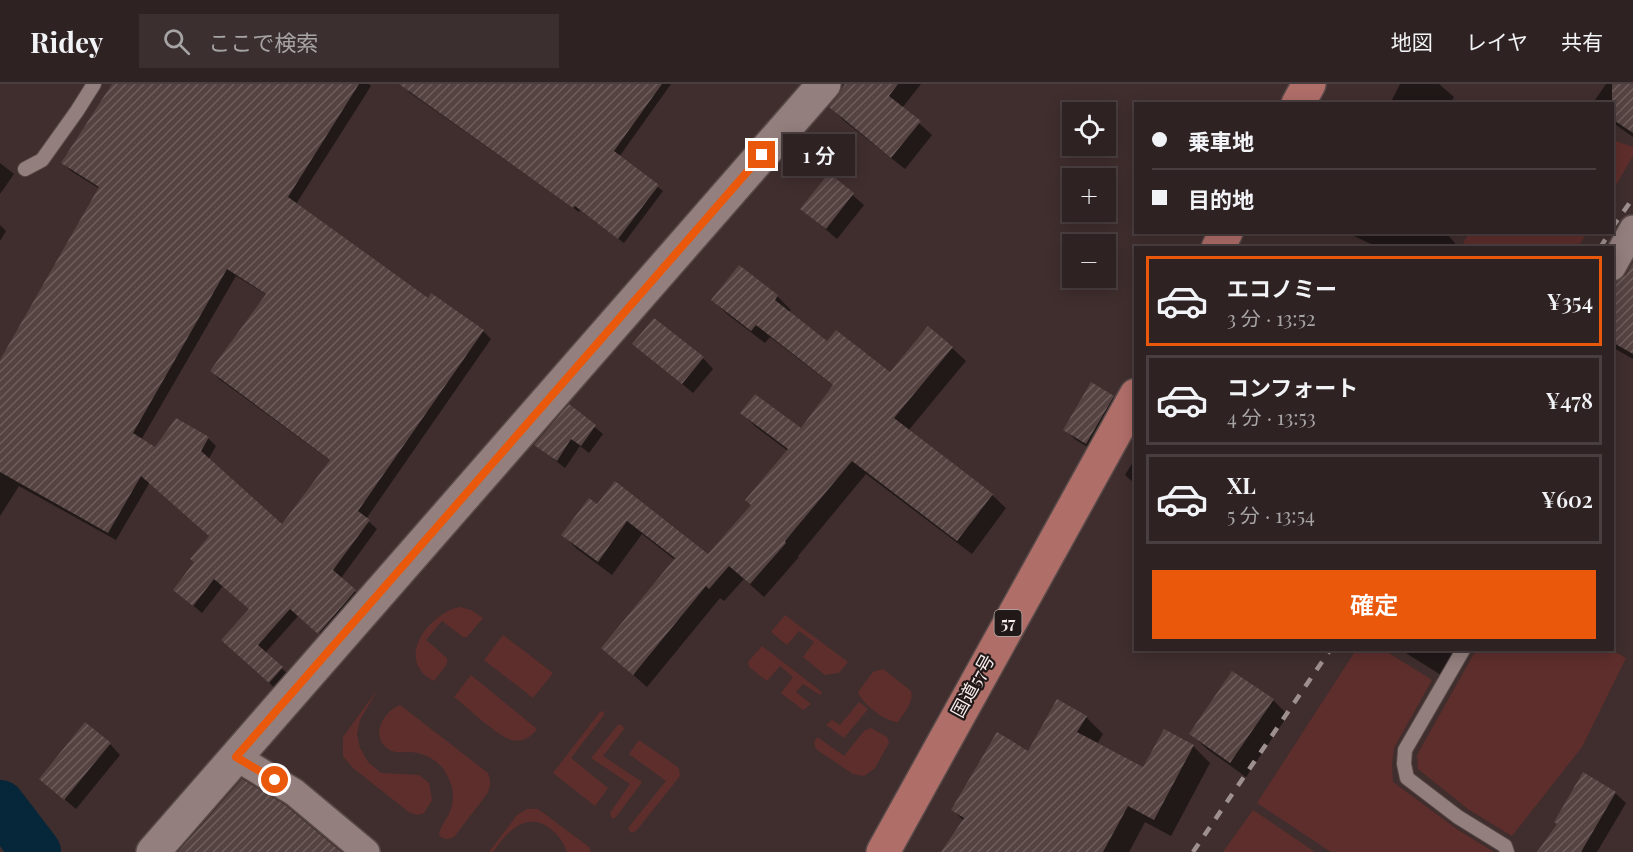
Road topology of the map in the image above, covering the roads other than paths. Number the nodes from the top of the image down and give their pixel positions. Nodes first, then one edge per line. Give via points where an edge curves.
1 (94, 84) edge
2 (824, 84) edge
3 (1309, 84) edge
4 (1299, 102) edge
5 (25, 169) dead end
6 (1633, 229) edge
7 (1614, 263) edge
8 (1134, 399) edge
9 (1462, 651) edge
10 (236, 757) junction
11 (153, 852) edge
12 (366, 852) edge
13 (883, 852) edge
14 (1507, 852) edge

1 - 5 lane via 42,160
2 - 10 street
3 - 4 highway
6 - 7 street
8 - 13 highway, 国道57号 / 57
9 - 14 lane via 1405,750 1407,778 1505,846
10 - 11 street
10 - 12 street via 294,792

